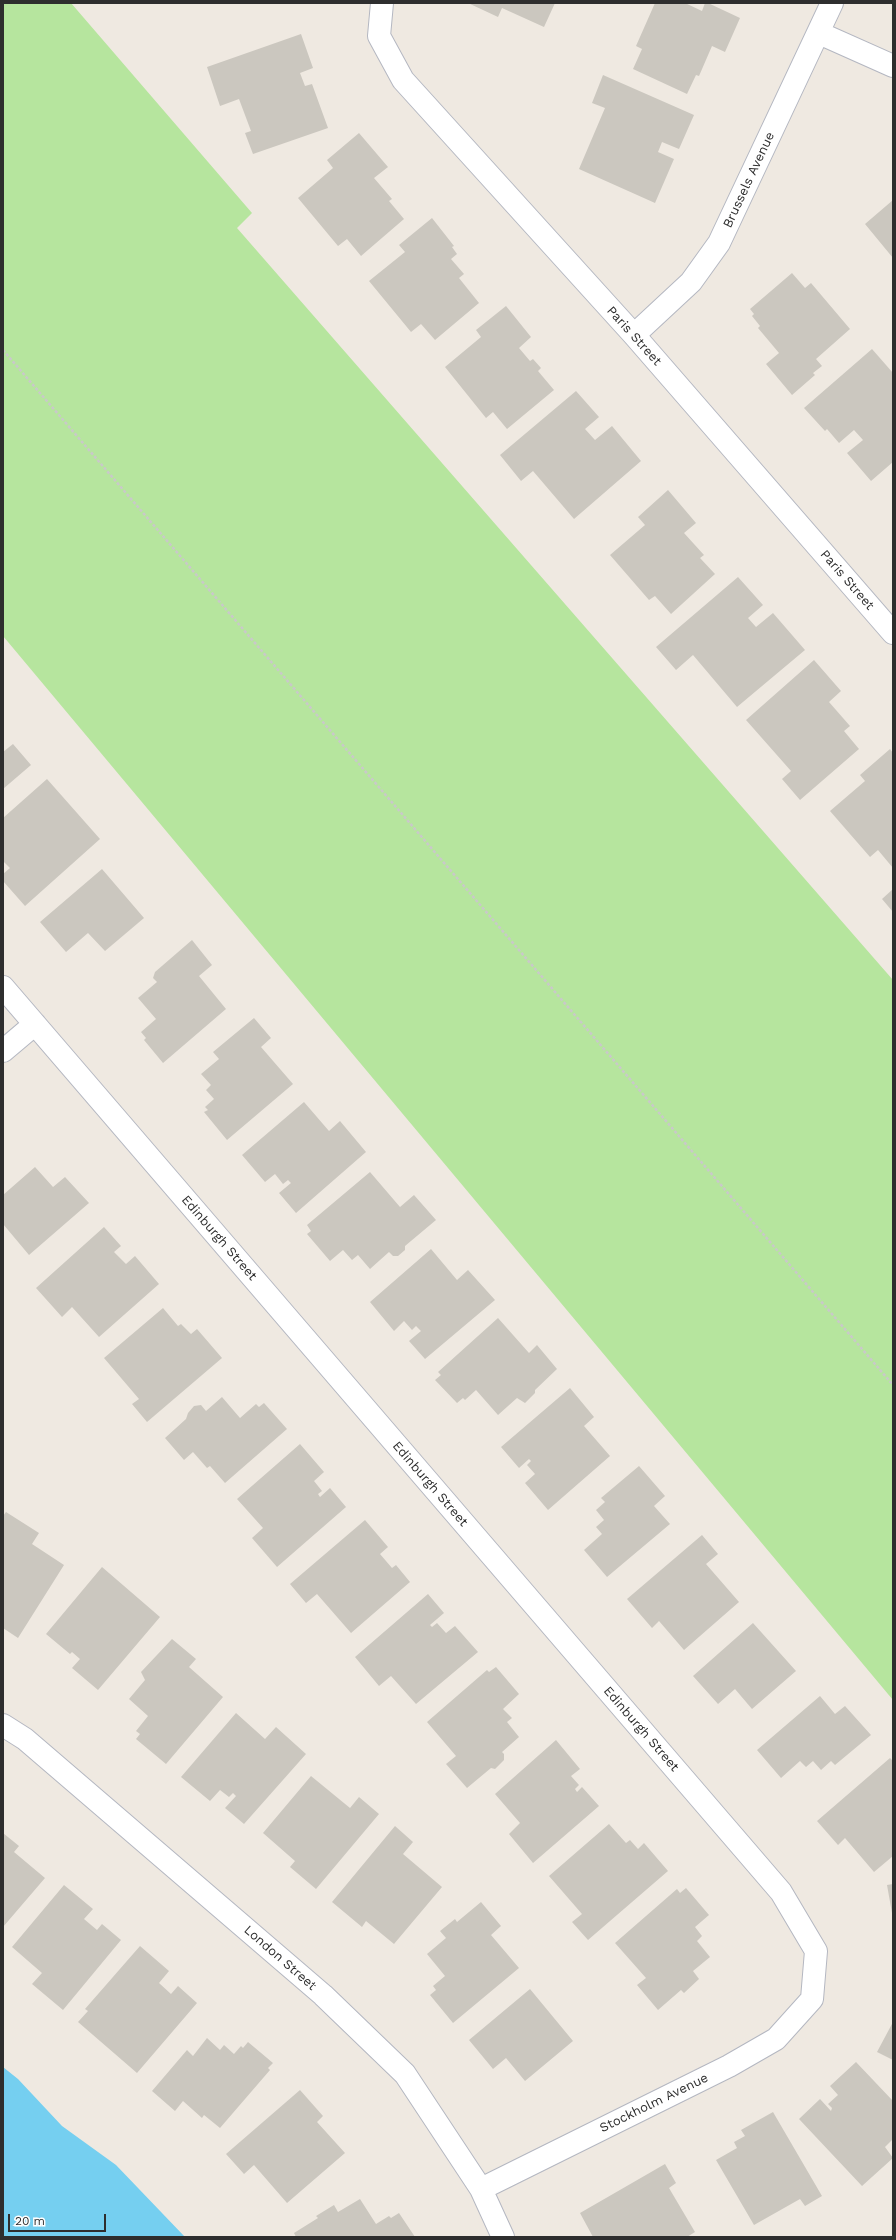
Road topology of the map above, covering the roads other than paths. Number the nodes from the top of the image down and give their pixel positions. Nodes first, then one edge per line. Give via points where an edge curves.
1 (382, 3) edge
2 (832, 3) edge
3 (819, 33) junction
4 (893, 66) edge
5 (634, 335) junction
6 (893, 633) edge
7 (3, 987) edge
8 (35, 1024) junction
9 (3, 1052) edge
10 (3, 1725) edge
11 (812, 1999) joint
12 (481, 2189) junction
13 (503, 2237) edge

1 - 5 street, Paris Street via 379,36 403,80
2 - 3 street, Brussels Avenue
3 - 4 street
3 - 5 street, Brussels Avenue via 719,243 691,282
5 - 6 street, Paris Street
7 - 8 street, Edinburgh Street
8 - 9 street
8 - 11 street, Edinburgh Street via 781,1892 816,1951
10 - 12 street, London Street via 25,1739 328,2000 405,2074
11 - 12 street, Stockholm Avenue via 776,2039 722,2069
12 - 13 street, London Street

